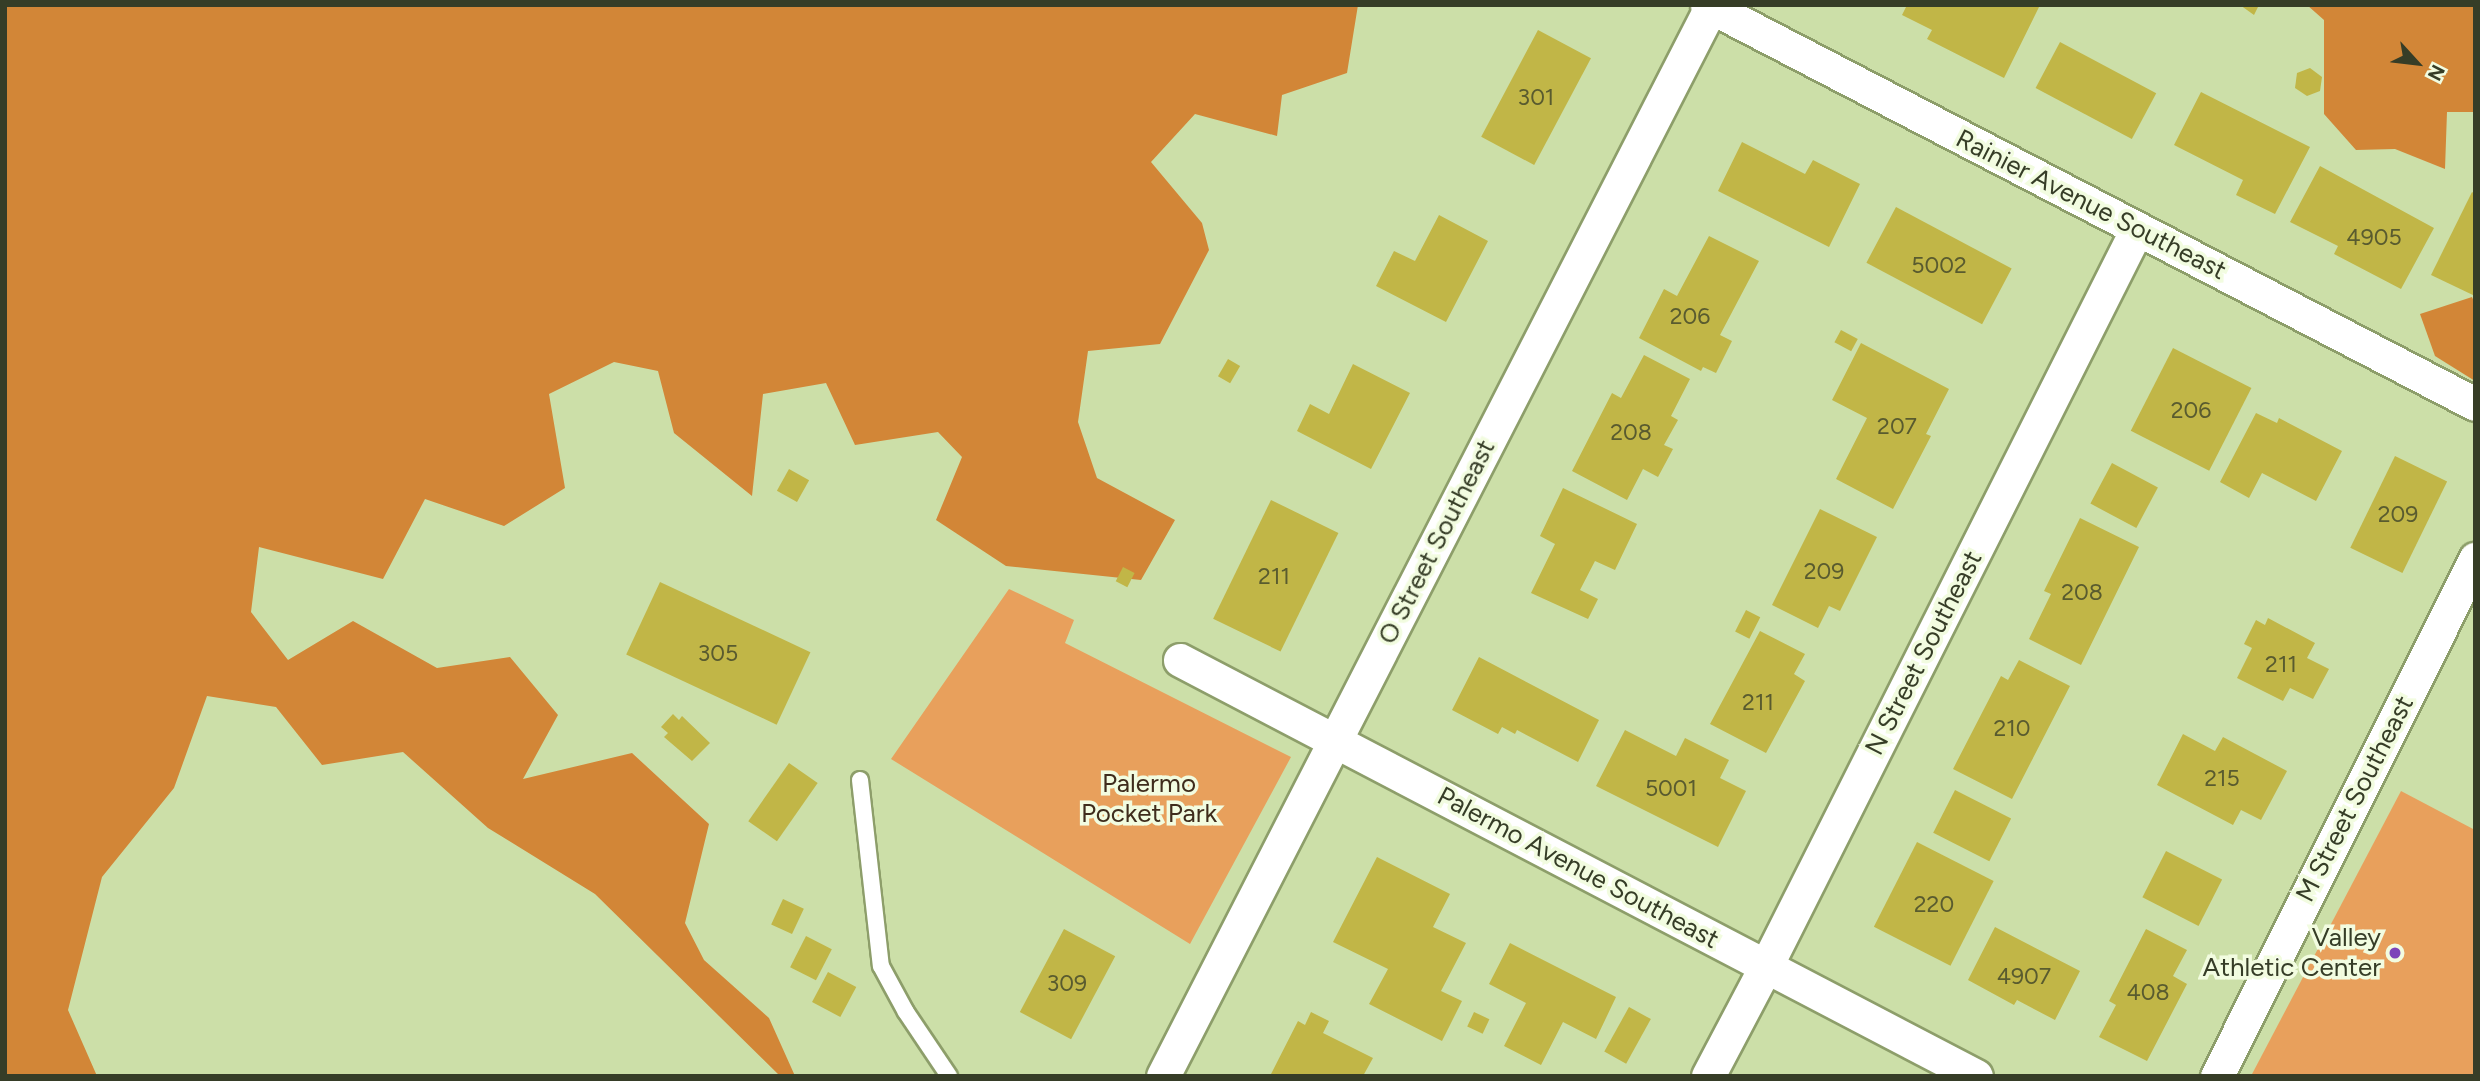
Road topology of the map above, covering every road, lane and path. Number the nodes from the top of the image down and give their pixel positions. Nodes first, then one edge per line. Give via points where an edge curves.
1 (1709, 6) edge
2 (2137, 229) junction
3 (2475, 404) edge
4 (2475, 559) edge
5 (1180, 660) dead end
6 (1335, 741) junction
7 (860, 779) dead end
8 (1766, 966) junction
9 (949, 1076) edge
10 (1163, 1076) edge
11 (1708, 1076) edge
12 (1976, 1076) edge
13 (2217, 1076) edge

1 - 2 street, Rainier Avenue Southeast
1 - 6 street, O Street Southeast
2 - 3 street, Rainier Avenue Southeast
2 - 8 street, N Street Southeast
4 - 13 street, M Street Southeast
5 - 6 street, Palermo Avenue Southeast
6 - 8 street, Palermo Avenue Southeast
6 - 10 street, O Street Southeast
7 - 9 lane via 881,967
8 - 11 street, N Street Southeast
8 - 12 street, Palermo Avenue Southeast

